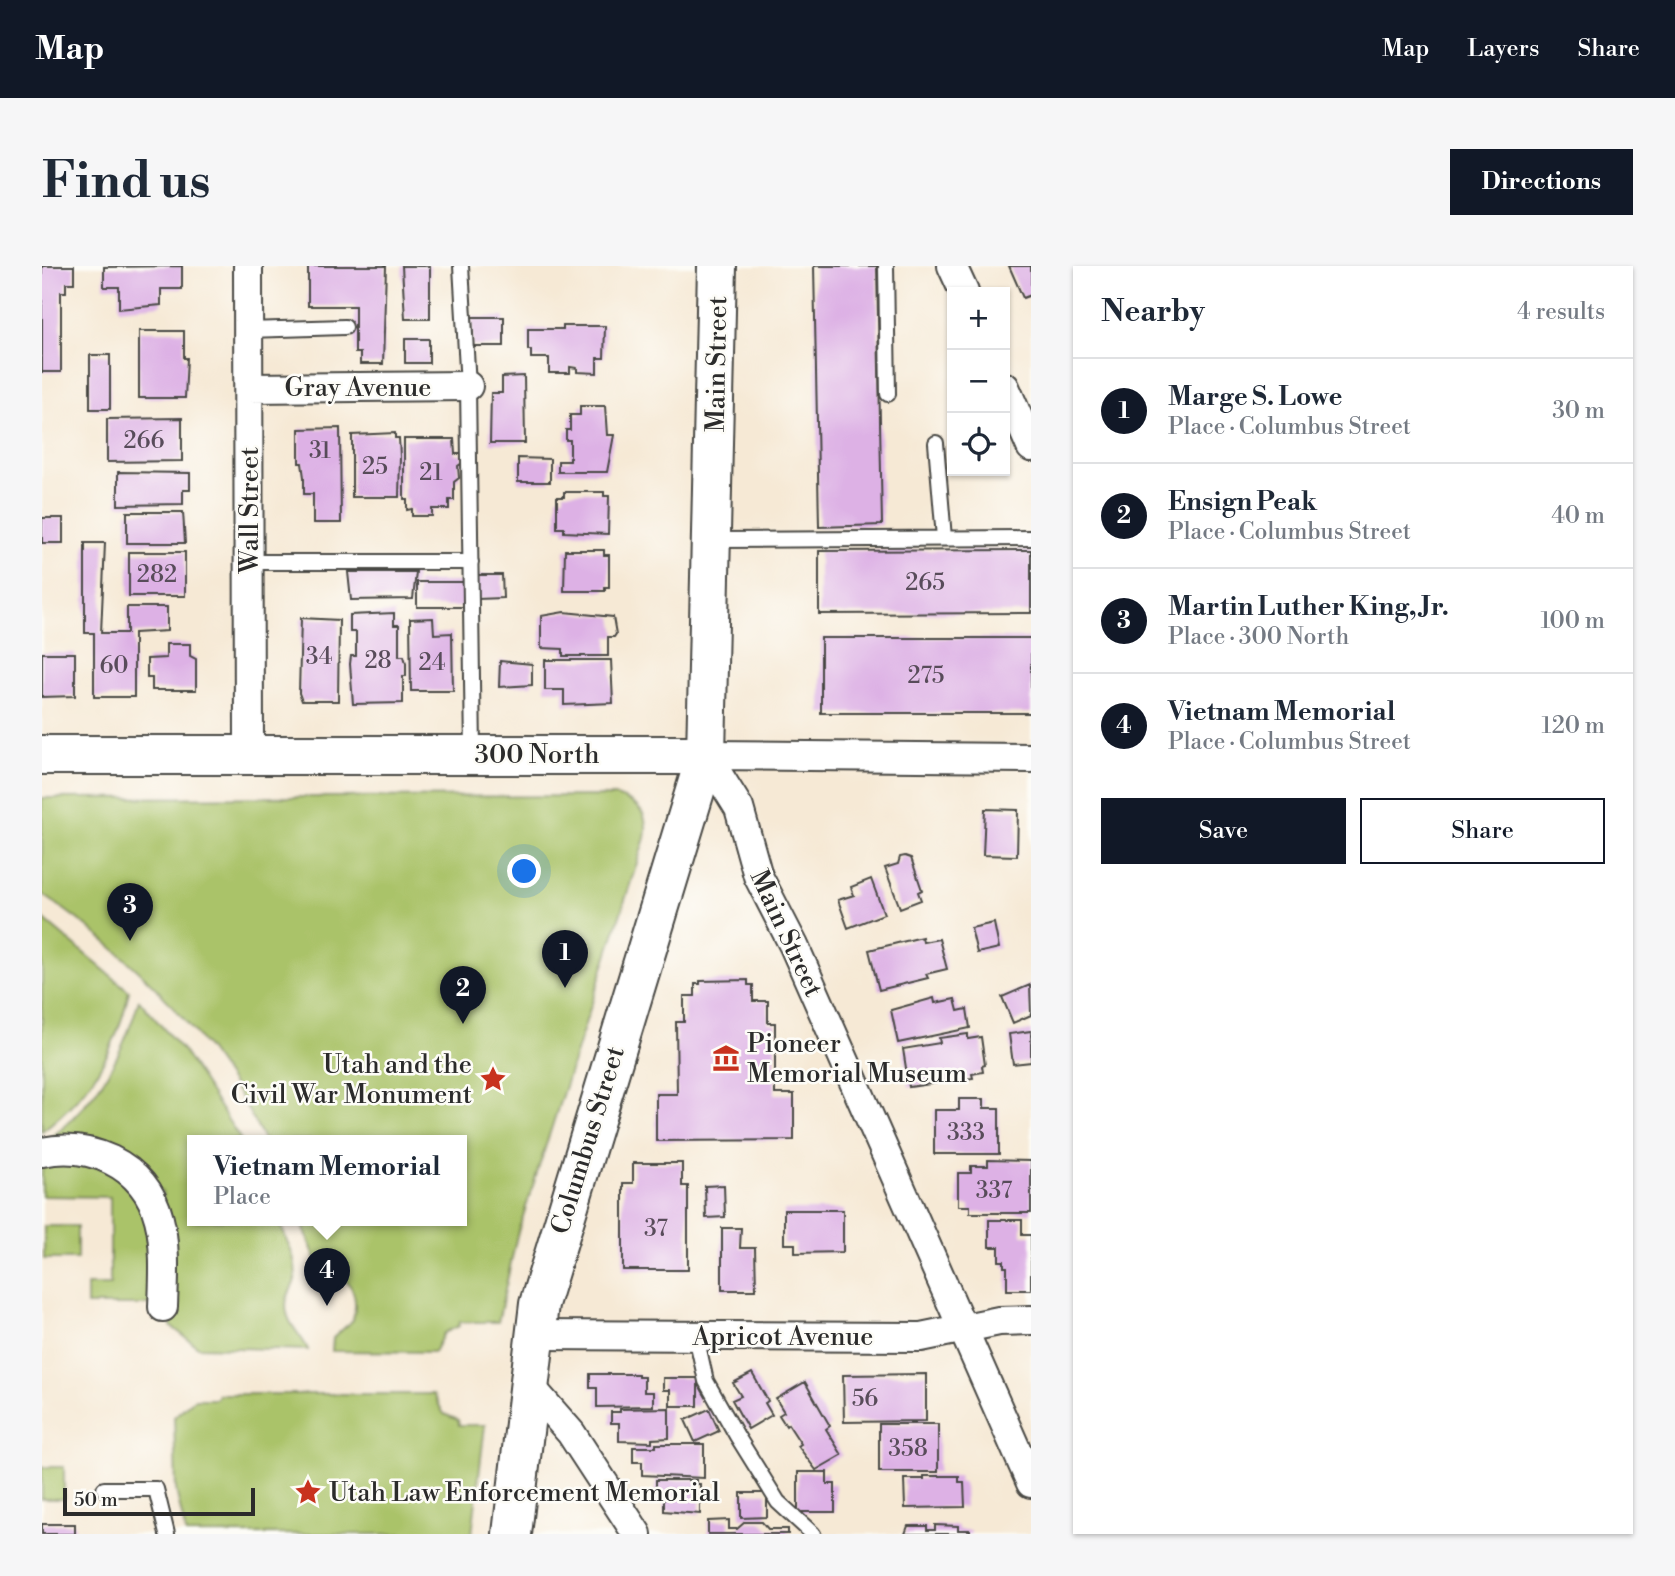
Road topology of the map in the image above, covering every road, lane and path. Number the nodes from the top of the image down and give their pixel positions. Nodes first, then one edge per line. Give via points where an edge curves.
1 (248, 266) edge
2 (461, 266) edge
3 (717, 266) edge
4 (886, 266) edge
5 (952, 266) edge
6 (962, 287) edge
7 (345, 327) dead end
8 (248, 330) junction
9 (468, 386) junction
10 (249, 388) junction
11 (888, 394) dead end
12 (1010, 399) edge
13 (936, 443) dead end
14 (1031, 447) edge
15 (944, 538) junction
16 (1031, 538) edge
17 (713, 540) junction
18 (249, 562) junction
19 (471, 562) junction
20 (249, 754) junction
21 (472, 754) junction
22 (42, 755) edge
23 (706, 755) junction
24 (1031, 758) edge
25 (42, 1152) edge
26 (163, 1307) dead end
27 (1031, 1321) edge
28 (964, 1327) junction
29 (534, 1335) junction
30 (696, 1336) junction
31 (528, 1384) junction
32 (1031, 1483) edge
33 (104, 1489) dead end
34 (167, 1534) edge
35 (512, 1534) edge
36 (637, 1534) edge
37 (813, 1534) edge

1 - 8 street, Wall Street
2 - 9 lane
3 - 17 main road, Main Street
4 - 11 lane
5 - 6 street
7 - 8 lane
8 - 10 street, Wall Street
9 - 10 street, Gray Avenue
9 - 19 lane
10 - 18 street, Wall Street
12 - 14 street
13 - 15 lane
15 - 16 lane
15 - 17 lane
17 - 23 main road, Main Street
18 - 19 lane
18 - 20 street, Wall Street
19 - 21 lane
20 - 21 main road, 300 North
20 - 22 main road, 300 North
21 - 23 main road, 300 North
23 - 24 street, 300 North
23 - 28 street, Main Street via 739,808 758,877 794,946
23 - 29 main road, Columbus Street via 581,1158
25 - 26 street via 78,1149 107,1158 130,1169 147,1187 157,1208 164,1244
27 - 28 street, Apricot Avenue
28 - 30 street, Apricot Avenue via 920,1337
28 - 32 street, Main Street
29 - 30 street, Apricot Avenue
29 - 31 main road, Columbus Street
30 - 37 lane via 706,1381 737,1436 778,1502
31 - 35 main road, Columbus Street
31 - 36 street via 577,1441
33 - 34 lane via 156,1489

